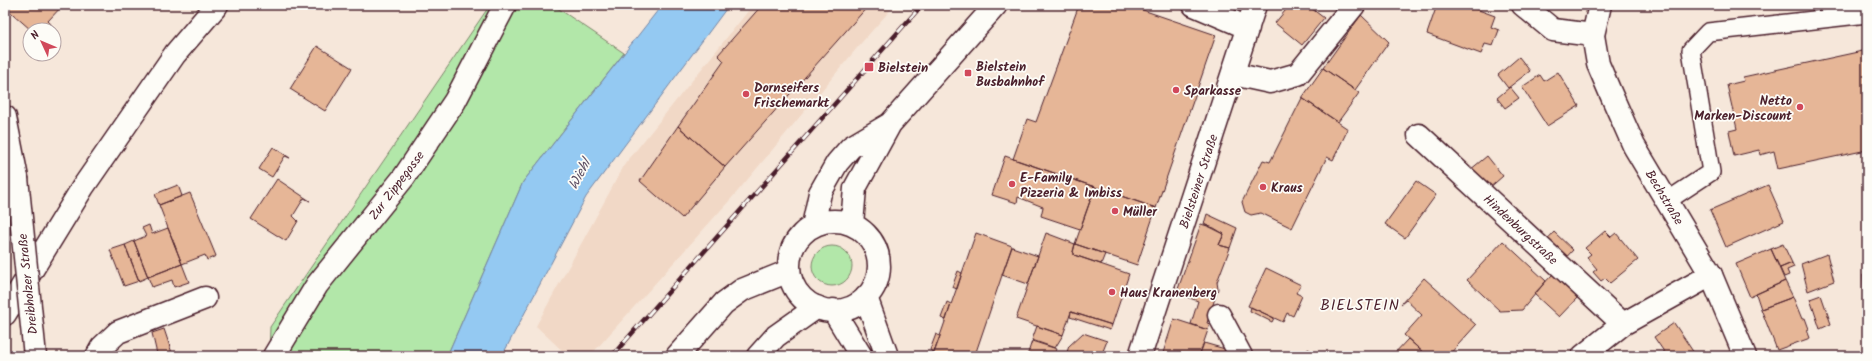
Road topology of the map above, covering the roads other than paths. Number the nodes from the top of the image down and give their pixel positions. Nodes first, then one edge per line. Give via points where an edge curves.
1 (217, 5) edge
2 (505, 5) edge
3 (996, 5) edge
4 (1194, 5) edge
5 (1255, 5) edge
6 (1354, 5) edge
7 (1523, 5) edge
8 (1600, 5) edge
9 (1867, 14) edge
10 (1248, 28) junction
11 (1594, 35) junction
12 (1232, 74) junction
13 (5, 117) edge
14 (890, 124) junction
15 (1419, 134) dead end
16 (1667, 201) junction
17 (852, 224) junction
18 (813, 226) junction
19 (789, 272) junction
20 (1711, 275) junction
21 (866, 297) junction
22 (205, 298) dead end
23 (825, 309) junction
24 (5, 314) edge
25 (1219, 316) dead end
26 (1623, 324) junction
27 (35, 356) edge
28 (97, 356) edge
29 (274, 356) edge
30 (677, 356) edge
31 (758, 356) edge
32 (861, 356) edge
33 (888, 356) edge
34 (1140, 356) edge
35 (1241, 356) edge
36 (1583, 356) edge
37 (1745, 356) edge

1 - 24 street via 175,54 83,187
2 - 29 street, Zur Zippegosse via 456,101 404,177 317,285
3 - 14 street
4 - 10 street
5 - 10 street, Bielsteiner Straße
6 - 12 street via 1298,74 1270,82
7 - 11 street via 1553,30
8 - 11 street, Bechstraße
9 - 16 lane via 1708,32 1691,50 1711,172
10 - 12 street, Bielsteiner Straße
11 - 16 street, Bechstraße via 1598,64 1610,92 1634,146
12 - 34 street, Bielsteiner Straße
13 - 27 street, Dreibholzer Straße, bridge via 17,178
14 - 17 street via 855,188
14 - 18 street via 851,147 837,163 820,192
15 - 26 street, Hindenburgstraße
16 - 20 street, Bechstraße
17 - 18 street via 828,221
17 - 21 street via 870,238 879,260 876,283
18 - 19 street via 792,248
19 - 23 street via 798,293 807,301
19 - 30 street via 742,290 724,302
20 - 26 street
20 - 37 street, Bechstraße
21 - 23 street via 851,307
21 - 33 street
22 - 28 street via 118,332 102,347
23 - 31 street via 776,336
23 - 32 street
25 - 35 street
26 - 36 street

